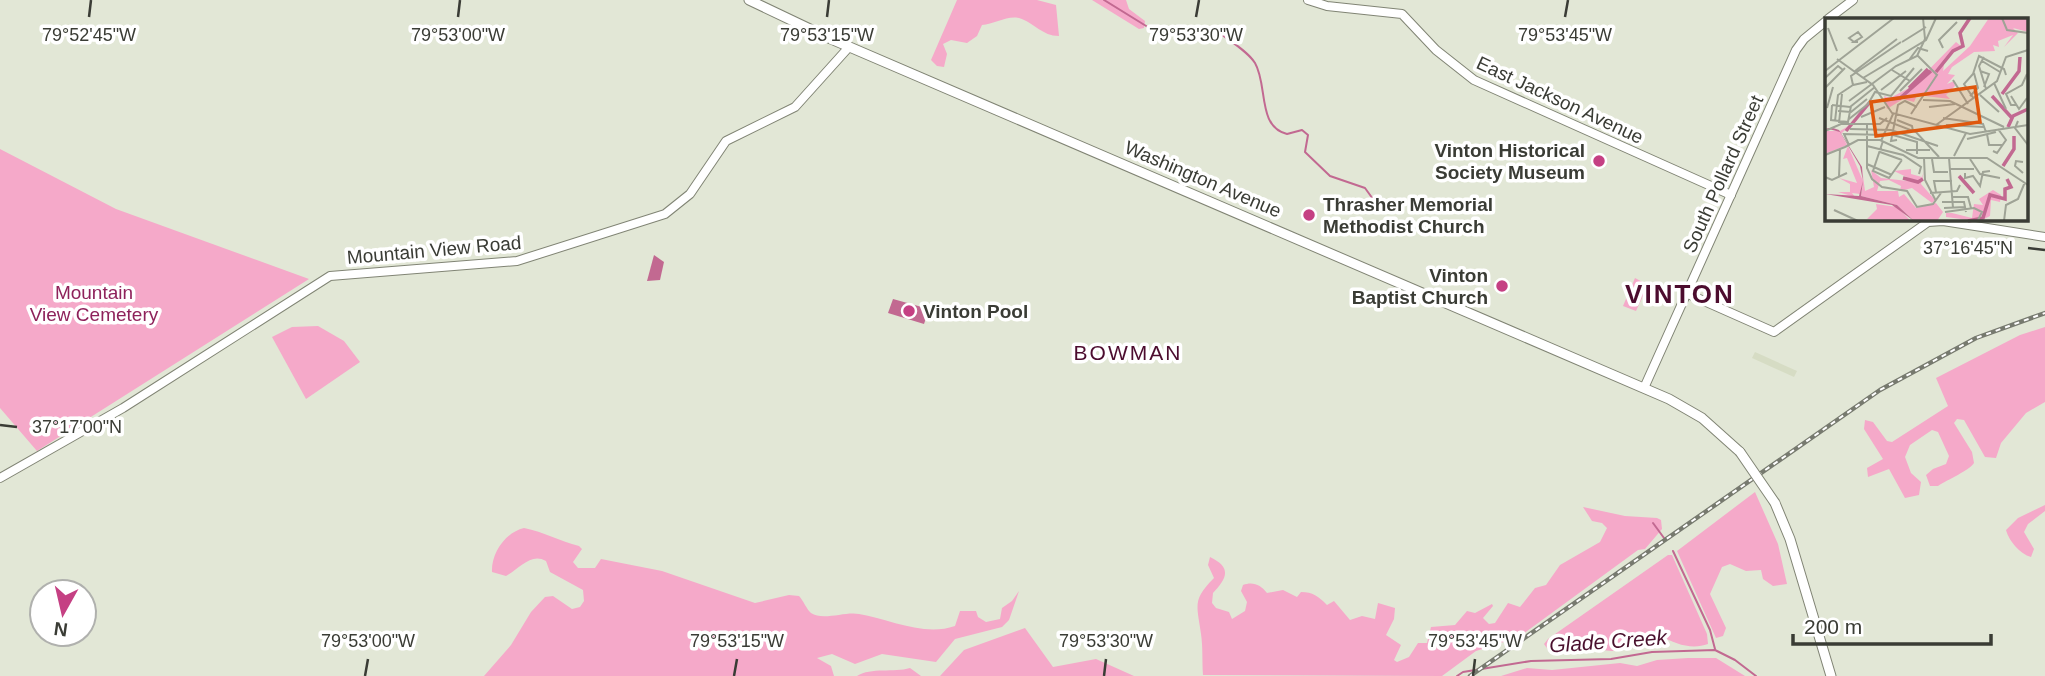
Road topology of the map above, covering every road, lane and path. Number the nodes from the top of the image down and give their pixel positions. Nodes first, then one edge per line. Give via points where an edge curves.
1 (749, 0) edge
2 (1308, 0) edge
3 (1853, 0) edge
4 (1830, 18) edge
5 (1825, 22) edge
6 (849, 47) junction
7 (1731, 195) junction
8 (2045, 237) edge
9 (1686, 293) junction
10 (1644, 388) junction
11 (0, 478) edge
12 (1831, 676) edge

1 - 6 main road, Washington Avenue
2 - 7 street, East Jackson Avenue via 1402,15 1474,80
3 - 4 street, South Pollard Street
5 - 7 street, South Pollard Street via 1796,50
6 - 10 main road, Washington Avenue
6 - 11 street, Mountain View Road via 796,107 726,141 690,194 665,214 517,261 327,277 123,408
7 - 9 street, South Pollard Street
8 - 9 street via 1933,221 1770,332
9 - 10 street, South Pollard Street
10 - 12 main road, Washington Avenue, bridge via 1688,408 1720,432 1740,452 1775,503

